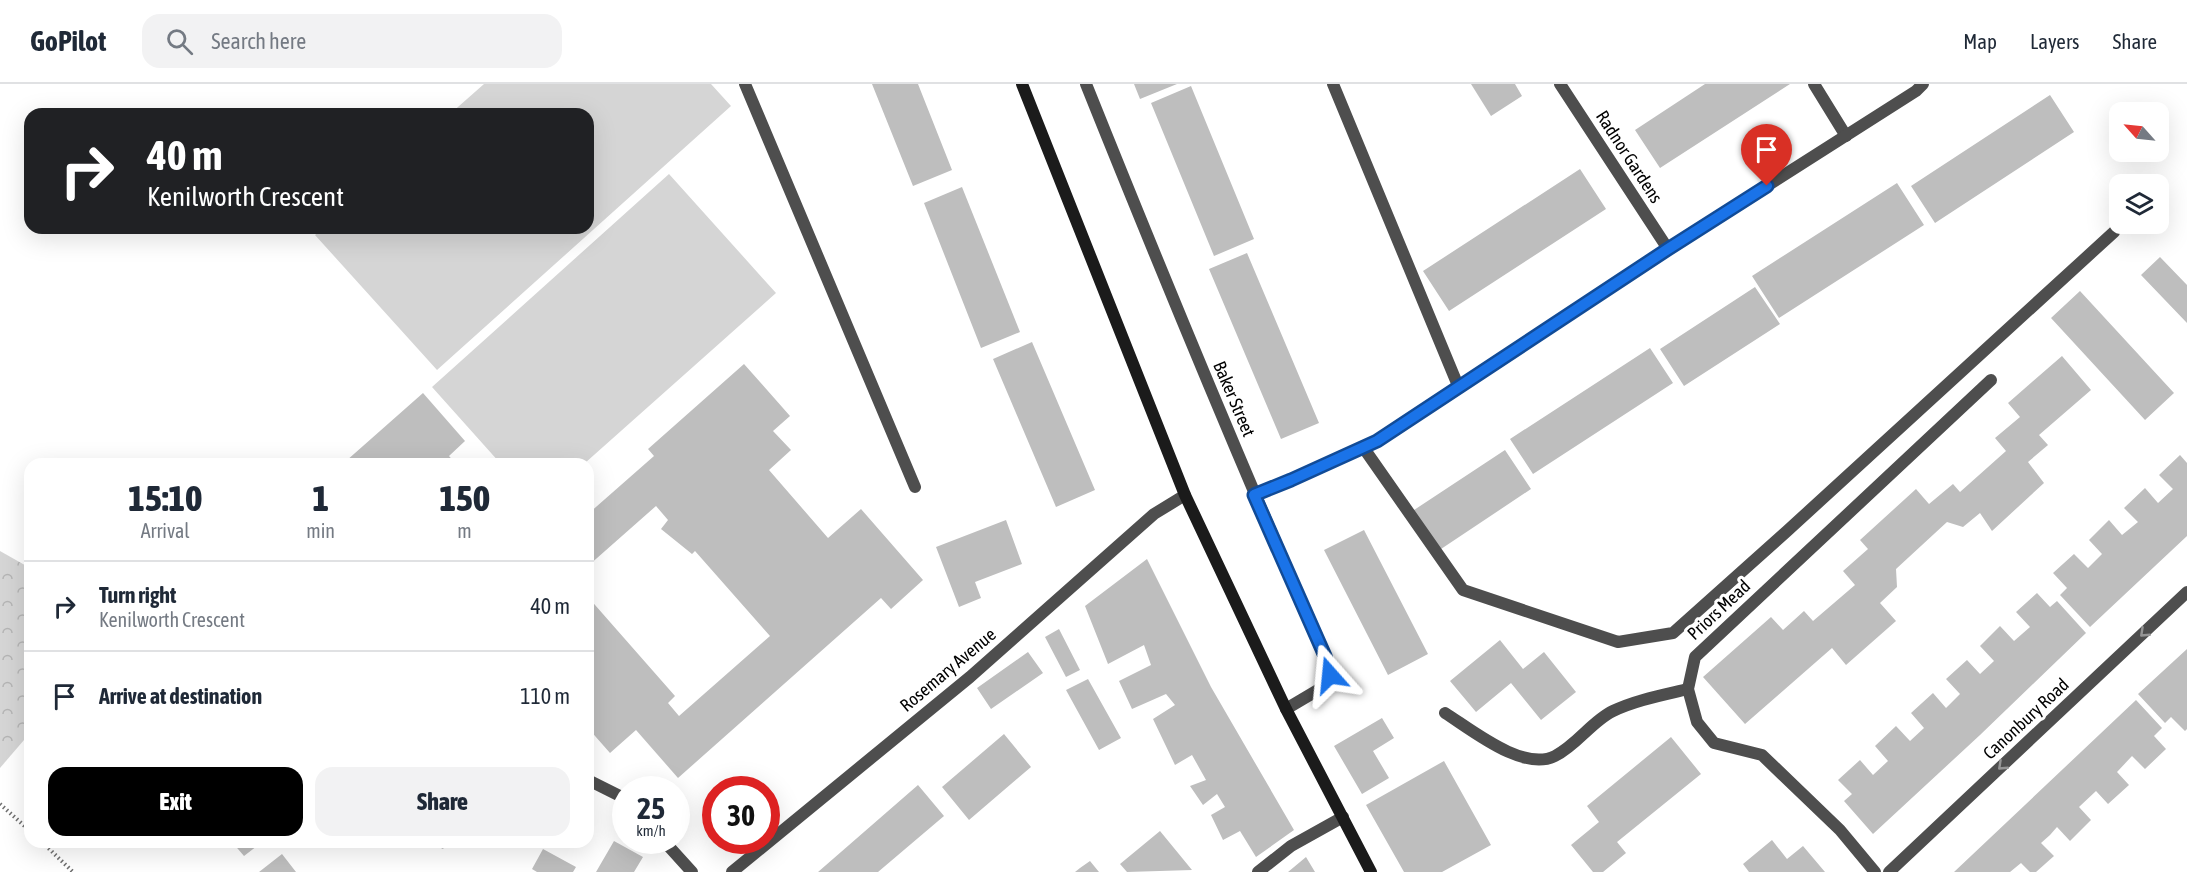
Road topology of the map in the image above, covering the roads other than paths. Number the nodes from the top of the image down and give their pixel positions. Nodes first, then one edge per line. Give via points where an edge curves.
1 (745, 84) edge
2 (1022, 84) edge
3 (1086, 84) edge
4 (1333, 84) edge
5 (1560, 84) edge
6 (1814, 84) edge
7 (1923, 84) edge
8 (1846, 136) junction
9 (2112, 234) edge
10 (1668, 249) junction
11 (1991, 380) dead end
12 (1459, 388) junction
13 (1363, 447) junction
14 (915, 487) dead end
15 (1185, 495) junction
16 (1254, 495) junction
17 (2187, 592) edge
18 (1688, 689) junction
19 (1286, 710) junction
20 (1445, 713) dead end
21 (594, 783) edge
22 (612, 792) edge
23 (1344, 817) junction
24 (676, 854) edge
25 (692, 872) edge
26 (732, 872) edge
27 (1258, 872) edge
28 (1371, 872) edge
29 (1875, 872) edge
30 (1889, 872) edge

1 - 14 street
2 - 15 street
3 - 16 street, Baker Street
4 - 12 street
5 - 10 street, Radnor Gardens
6 - 8 street
7 - 8 street
8 - 10 street
9 - 13 street via 1672,633 1618,642 1463,590
10 - 12 street
11 - 18 street, Priors Mead via 1695,657
12 - 13 street
13 - 16 street
15 - 19 street
15 - 26 street, Rosemary Avenue via 1154,514 970,677
16 - 19 street, Baker Street via 1330,675 1318,690
17 -> 30 street, Canonbury Road
18 - 20 street via 1611,712 1555,756 1536,760 1518,756
18 - 29 street, Priors Mead via 1698,722 1714,743 1762,755 1840,830
19 - 23 street
21 - 22 street
23 - 27 street via 1291,846
23 - 28 street
24 - 25 street

